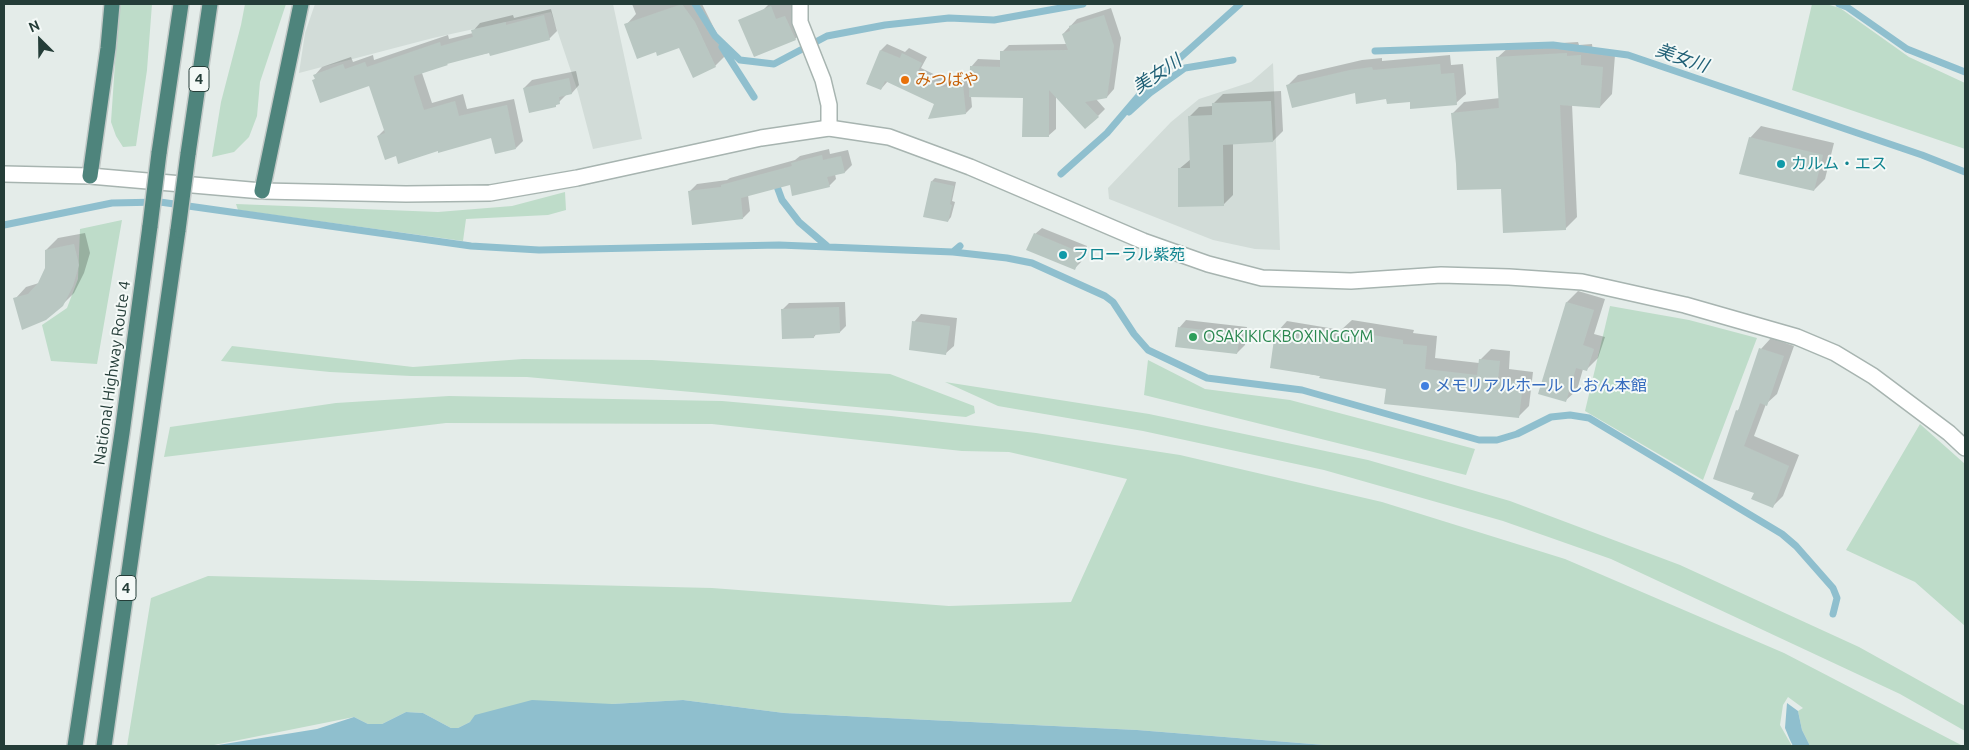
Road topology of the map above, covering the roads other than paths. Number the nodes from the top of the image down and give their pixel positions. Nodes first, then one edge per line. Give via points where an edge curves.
1 (112, 4) edge
2 (178, 4) edge
3 (182, 4) edge
4 (210, 4) edge
5 (301, 4) edge
6 (800, 4) edge
7 (179, 19) junction
8 (829, 128) junction
9 (4, 174) edge
10 (90, 176) junction
11 (262, 191) junction
12 (1965, 448) edge
13 (75, 746) edge
14 (104, 746) edge

1 - 10 highway
2 - 7 highway
3 - 7 highway, National Highway Route 4 / 4
4 - 14 highway, 4, bridge
5 - 11 highway
6 - 8 street via 800,22 829,105
7 - 13 highway, National Highway Route 4 / 4, bridge
8 - 11 street via 761,138 577,178 490,193
8 - 12 street via 889,137 970,167 1143,241 1208,264 1262,278 1351,281 1441,275 1509,277 1582,282 1694,307 1797,337 1836,353 1874,376
9 - 10 street
10 - 11 street

